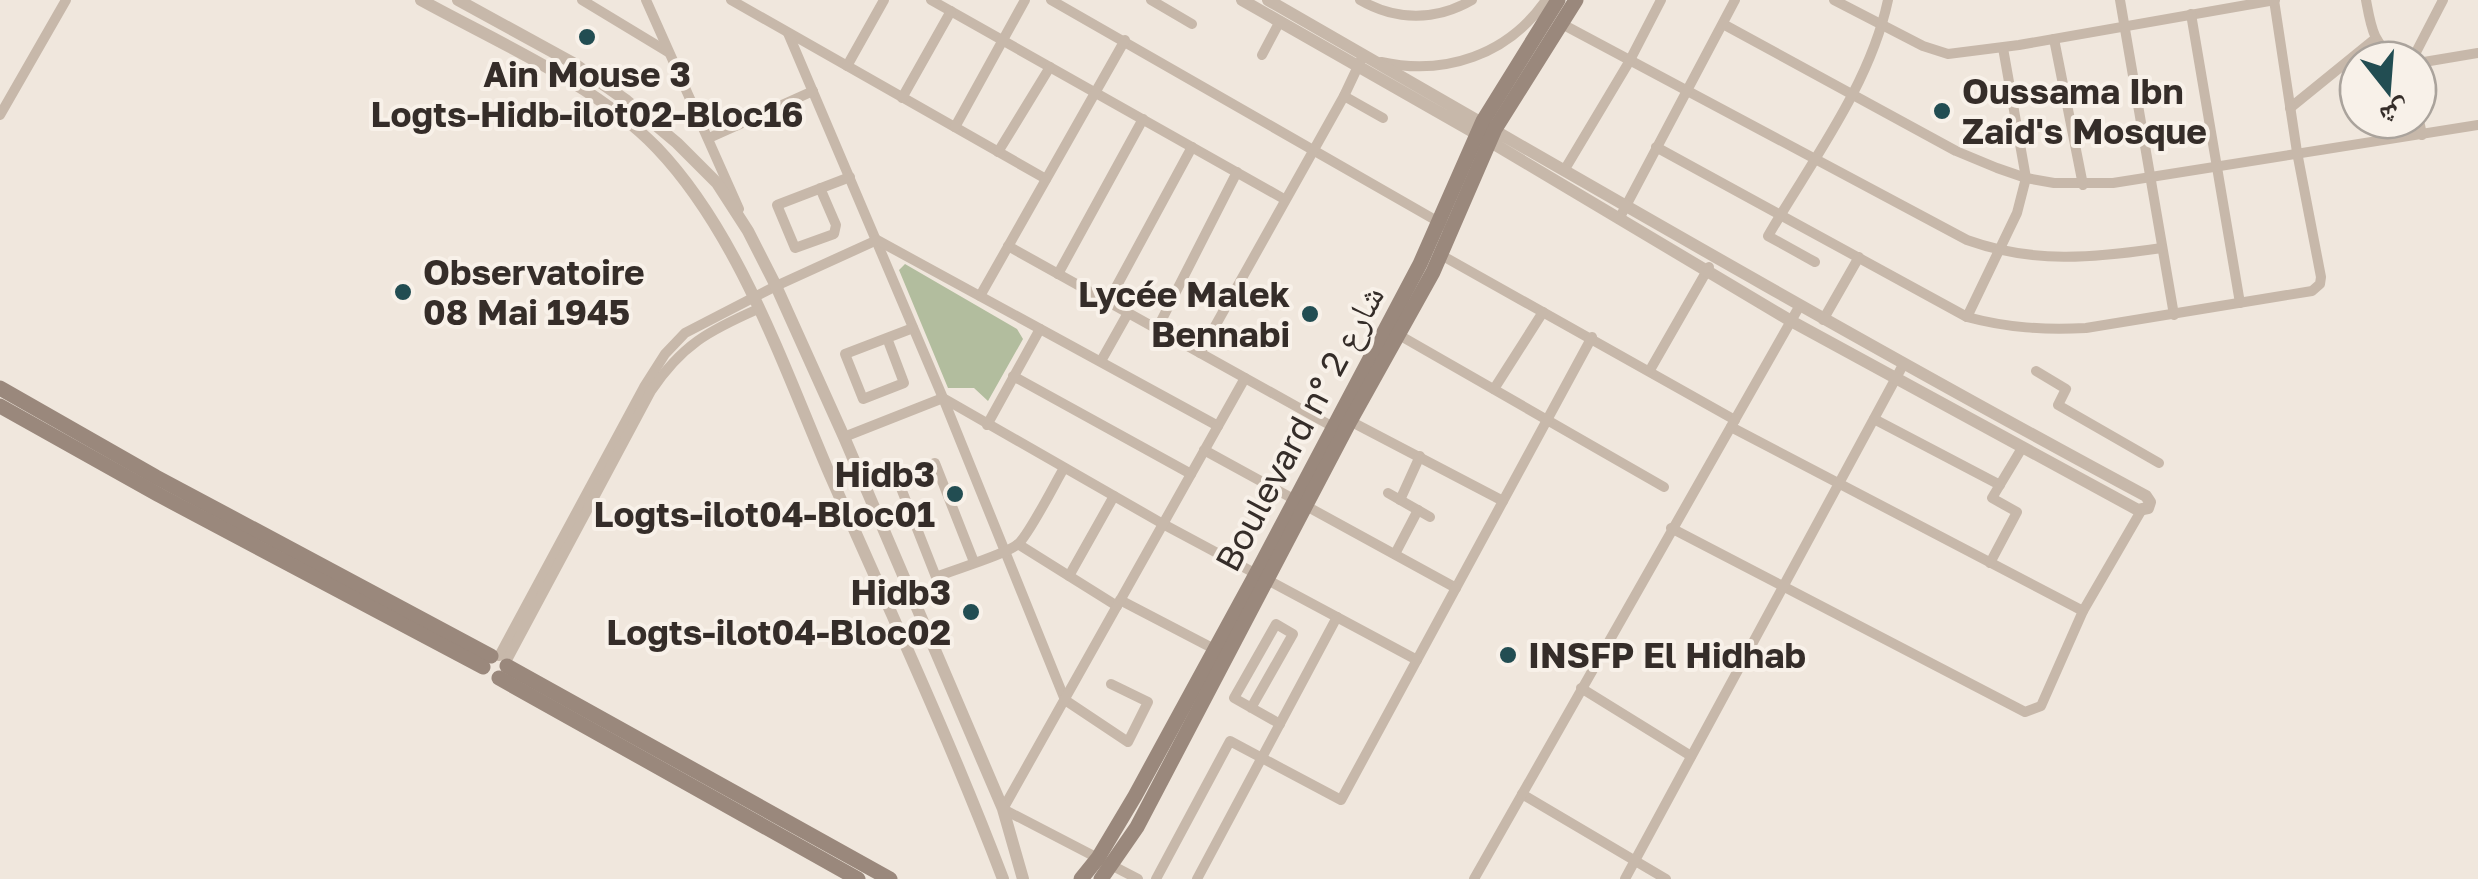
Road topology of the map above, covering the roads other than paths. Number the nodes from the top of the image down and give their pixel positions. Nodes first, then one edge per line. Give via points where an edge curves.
1 (66, 0) edge
2 (421, 0) edge
3 (458, 0) edge
4 (582, 0) edge
5 (646, 0) edge
6 (884, 0) edge
7 (930, 0) edge
8 (1025, 0) edge
9 (1051, 0) edge
10 (1151, 0) edge
11 (1242, 0) edge
12 (1268, 0) edge
13 (1360, 0) edge
14 (1472, 0) edge
15 (1546, 0) edge
16 (1558, 0) edge
17 (1576, 0) edge
18 (1662, 0) edge
19 (1735, 0) edge
20 (1834, 0) edge
21 (1888, 0) edge
22 (2120, 0) edge
23 (2274, 0) edge
24 (2366, 0) edge
25 (2443, 0) edge
26 (733, 1) edge
27 (951, 12) junction
28 (2191, 14) junction
29 (1280, 21) junction
30 (1192, 24) dead end
31 (1562, 24) junction
32 (1723, 24) junction
33 (1882, 25) junction
34 (2123, 26) junction
35 (788, 33) junction
36 (2054, 39) junction
37 (2375, 39) joint
38 (1124, 40) junction
39 (2425, 40) edge
40 (1003, 41) junction
41 (2003, 48) junction
42 (669, 52) junction
43 (2478, 53) edge
44 (1262, 55) dead end
45 (2438, 59) edge
46 (1366, 60) junction
47 (1630, 62) junction
48 (847, 66) junction
49 (1050, 67) junction
50 (1684, 90) junction
51 (813, 91) junction
52 (1095, 92) junction
53 (1852, 94) junction
54 (1344, 96) junction
55 (902, 98) junction
56 (2290, 108) junction
57 (0, 115) edge
58 (1383, 118) dead end
59 (1143, 119) junction
60 (2478, 126) edge
61 (955, 127) junction
62 (1483, 128) junction
63 (2438, 132) edge
64 (709, 138) junction
65 (2380, 140) edge
66 (1192, 147) junction
67 (1656, 147) junction
68 (1313, 148) junction
69 (998, 152) junction
70 (2297, 152) junction
71 (1814, 156) junction
72 (2218, 166) junction
73 (1565, 170) junction
74 (1237, 172) junction
75 (850, 177) junction
76 (2152, 177) junction
77 (2026, 178) junction
78 (1046, 179) junction
79 (2084, 185) junction
80 (820, 188) junction
81 (1284, 199) junction
82 (1622, 212) junction
83 (1780, 214) junction
84 (1439, 221) junction
85 (748, 231) junction
86 (1452, 232) junction
87 (877, 240) junction
88 (1008, 246) junction
89 (2162, 248) junction
90 (1999, 252) junction
91 (1442, 254) junction
92 (1859, 257) junction
93 (1714, 258) junction
94 (1815, 262) dead end
95 (1707, 271) junction
96 (1058, 274) junction
97 (776, 286) junction
98 (980, 296) junction
99 (1108, 302) junction
100 (2240, 302) junction
101 (756, 304) junction
102 (1799, 306) junction
103 (1543, 312) junction
104 (1128, 313) junction
105 (2174, 314) junction
106 (1968, 316) junction
107 (1823, 320) junction
108 (1791, 321) junction
109 (913, 328) junction
110 (1040, 329) junction
111 (1157, 329) junction
112 (1400, 335) junction
113 (1592, 337) junction
114 (887, 338) junction
115 (1200, 353) junction
116 (1101, 362) junction
117 (1903, 365) junction
118 (1650, 370) junction
119 (2036, 371) dead end
120 (1013, 376) junction
121 (1244, 378) junction
122 (1895, 380) junction
123 (0, 388) edge
124 (1494, 389) junction
125 (943, 398) junction
126 (0, 406) edge
127 (1874, 419) junction
128 (1548, 420) junction
129 (1733, 423) junction
130 (987, 425) junction
131 (2014, 425) junction
132 (1218, 426) junction
133 (1342, 427) junction
134 (844, 438) junction
135 (2006, 439) junction
136 (2022, 448) junction
137 (1204, 450) junction
138 (1420, 456) junction
139 (2159, 463) dead end
140 (1064, 468) junction
141 (1191, 474) junction
142 (1839, 484) junction
143 (2000, 485) junction
144 (1664, 487) dead end
145 (1388, 493) dead end
146 (1114, 496) junction
147 (1400, 500) junction
148 (1504, 501) junction
149 (1300, 503) junction
150 (1418, 510) junction
151 (2141, 511) junction
152 (1430, 517) dead end
153 (1163, 524) junction
154 (1671, 528) junction
155 (1018, 544) junction
156 (1004, 550) junction
157 (1394, 554) junction
158 (974, 562) junction
159 (1990, 563) junction
160 (1068, 576) junction
161 (1261, 578) junction
162 (1783, 587) junction
163 (1456, 588) junction
164 (1119, 603) junction
165 (2083, 611) junction
166 (1337, 617) junction
167 (1221, 653) junction
168 (1417, 660) junction
169 (497, 664) junction
170 (1112, 684) dead end
171 (1581, 688) junction
172 (1064, 700) junction
173 (1251, 708) junction
174 (1280, 724) junction
175 (1692, 756) junction
176 (1262, 758) junction
177 (1522, 794) junction
178 (1003, 809) junction
179 (1105, 862) junction
180 (1634, 862) junction
181 (858, 879) edge
182 (890, 879) edge
183 (1003, 879) edge
184 (1023, 879) edge
185 (1081, 879) edge
186 (1101, 879) edge
187 (1138, 879) edge
188 (1156, 879) edge
189 (1197, 879) edge
190 (1474, 879) edge
191 (1625, 879) edge
192 (1666, 879) edge

1 - 57 street
2 - 101 street via 614,108 691,190
3 - 85 street via 628,101 717,182
4 - 42 street
5 - 42 street
6 - 48 street
7 - 27 street
8 - 40 street
9 - 38 street
10 - 30 street
11 - 29 street
12 - 46 street
13 - 14 street via 1416,16 1439,15
15 - 46 street via 1514,35 1482,55 1416,68
16 - 62 main road, Boulevard n° شارع 2
17 - 31 main road, Boulevard n° شارع 2
18 - 47 street
19 - 32 street
20 - 33 street
21 - 33 street
22 - 34 street
23 - 28 street
23 - 56 street
24 - 37 street
25 - 39 street
26 - 35 street
27 - 40 street
27 - 55 street
28 - 34 street
28 - 72 street
29 - 44 street
29 - 46 street
31 - 47 street
31 - 62 main road, Boulevard n° شارع 2
32 - 50 street
32 - 53 street
33 - 41 street via 1948,54
33 - 53 street
34 - 36 street
34 - 76 street
35 - 48 street
35 - 51 street
36 - 41 street
36 - 79 street
37 - 56 street
38 - 52 street
38 - 68 street
40 - 49 street
40 - 61 street
41 - 77 street
42 - 64 street
43 - 45 street
46 - 54 street
46 - 62 street
46 - 62 street
47 - 50 street
47 - 73 street
48 - 55 street
49 - 52 street
49 - 69 street
50 - 67 street
50 - 71 street
51 - 64 street
51 - 75 street
52 - 59 street
52 - 78 street
53 - 71 street
53 - 77 street via 1956,151
54 - 58 street
54 - 68 street
55 - 61 street
56 - 70 street
59 - 66 street
59 - 96 street
60 - 63 street
61 - 69 street
62 - 73 street
62 - 82 street
62 - 84 main road, Boulevard n° شارع 2
62 - 86 main road, Boulevard n° شارع 2
64 - 85 street
65 - 70 street
66 - 74 street
66 - 99 street
67 - 82 street
67 - 83 street
68 - 81 street
68 - 84 street
69 - 78 street
70 - 72 street
70 - 100 street via 2320,284
71 - 83 street
71 - 90 street
72 - 76 street
72 - 100 street
73 - 82 street
74 - 81 street
74 - 111 street
75 - 80 street
75 - 87 street
76 - 79 street
76 - 89 street
77 - 79 street
77 - 90 street
78 - 88 street
80 - 80 street via 776,205 796,248 834,234
81 - 115 street
82 - 93 street
82 - 95 street
83 - 92 street
83 - 94 street via 1768,236
84 - 86 street
84 - 133 main road, Boulevard n° شارع 2
85 - 97 street
86 - 91 main road, Boulevard n° شارع 2
87 - 97 street
87 - 98 street
87 - 109 street
88 - 96 street
88 - 98 street
89 - 90 street via 2063,259
89 - 105 street
90 - 106 street
91 - 103 street
91 - 112 main road, Boulevard n° شارع 2
92 - 106 street
92 - 107 street
93 - 95 street
93 - 102 street
95 - 108 street
95 - 118 street
96 - 99 street
97 - 101 street
97 - 134 street
98 - 110 street
99 - 104 street
100 - 105 street
101 - 169 street via 672,361
101 - 183 street
102 - 107 street
102 - 108 street
103 - 113 street
103 - 124 street
104 - 111 street
104 - 116 street
105 - 106 street via 2050,330
107 - 117 street
108 - 122 street
108 - 129 street
109 - 114 street
109 - 125 street
110 - 116 street
110 - 120 street
111 - 115 street
112 - 124 street
112 - 133 main road, Boulevard n° شارع 2
113 - 118 street
113 - 128 street
114 - 114 street via 845,354 862,400 904,383
115 - 121 street
116 - 132 street
117 - 122 street
117 - 131 street
118 - 129 street
119 - 139 street via 2066,389 2058,405
120 - 130 street
120 - 141 street
121 - 132 street
121 - 133 street
122 - 127 street
122 - 135 street
123 - 169 main road
124 - 128 street
125 - 130 street
125 - 134 street
125 - 156 street
126 - 169 main road via 159,496
127 - 142 street
127 - 143 street
128 - 144 street
128 - 148 street
129 - 142 street
129 - 154 street
130 - 140 street
131 - 135 street
131 - 151 street via 2146,496 2149,505
132 - 137 street
133 - 138 street
133 - 149 main road, Boulevard n° شارع 2
134 - 178 street
135 - 136 street
136 - 143 street
136 - 151 street
137 - 141 street
137 - 149 street
138 - 147 street
138 - 148 street
140 - 146 street
140 - 155 street
141 - 153 street
142 - 159 street
142 - 162 street
143 - 159 street via 1992,498 2017,512
145 - 147 street
146 - 153 street
146 - 160 street
147 - 150 street
148 - 163 street
149 - 157 street
149 - 161 main road, Boulevard n° شارع 2
150 - 152 street
150 - 157 street
151 - 165 street
153 - 161 street
153 - 164 street
154 - 162 street
154 - 171 street
155 - 156 street
155 - 160 street
156 - 158 street
156 - 172 street
157 - 163 street
158 - 158 street via 936,577 897,478 934,463
159 - 165 street
160 - 164 street
161 - 166 street
161 - 167 main road, Boulevard n° شارع 2
162 - 165 street via 2025,712 2041,706
162 - 175 street
163 - 168 street
164 - 167 street
164 - 172 street
166 - 168 street
166 - 174 street
167 - 179 main road, Boulevard n° شارع 2 via 1137,826
168 - 176 street via 1341,800
169 - 181 main road
169 - 182 main road
170 - 172 street via 1148,702 1128,742
171 - 175 street
171 - 177 street
172 - 178 street
173 - 173 street via 1234,698 1276,624 1293,634
173 - 174 street
174 - 176 street
175 - 180 street
176 - 188 street via 1230,741
176 - 189 street
177 - 180 street
177 - 190 street
178 - 179 street
178 - 184 street
179 - 185 main road, Boulevard n° شارع 2
179 - 186 main road, Boulevard n° شارع 2
179 - 187 street
180 - 191 street
180 - 192 street

